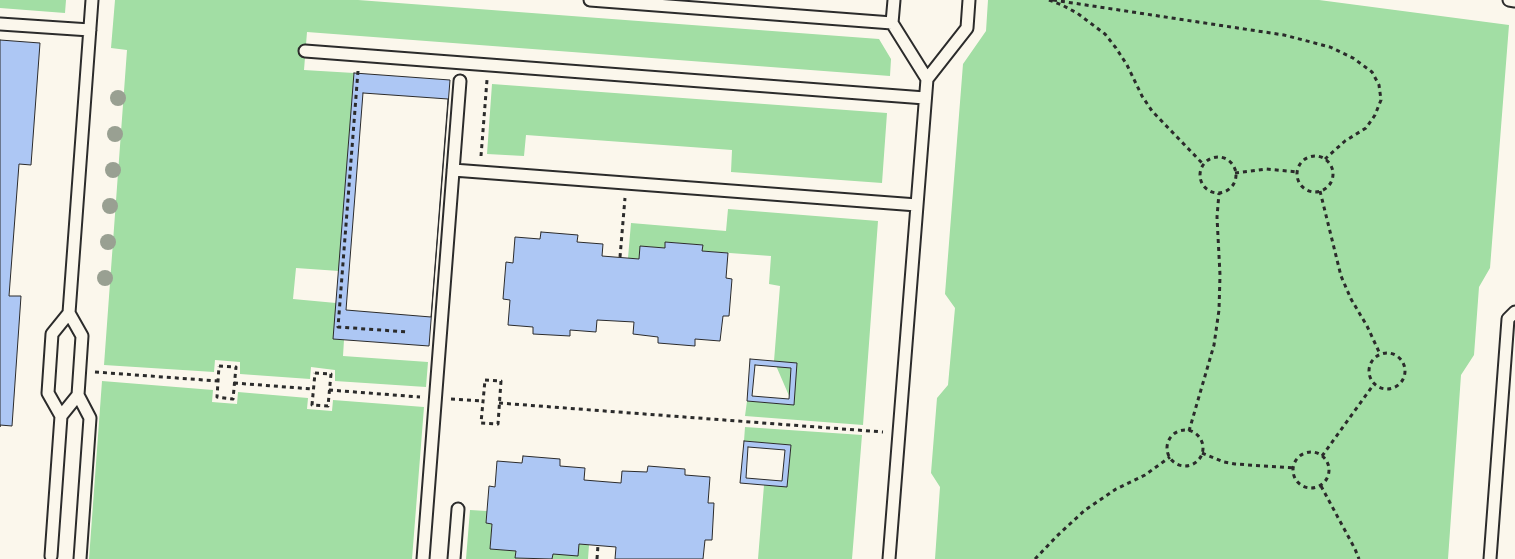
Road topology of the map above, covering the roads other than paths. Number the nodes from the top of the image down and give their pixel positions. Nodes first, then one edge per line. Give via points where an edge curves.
1 (92, 0) edge
2 (596, 0) edge
3 (894, 0) edge
4 (969, 0) edge
5 (1509, 0) edge
6 (1515, 1) edge
7 (892, 23) junction
8 (0, 24) edge
9 (90, 30) junction
10 (305, 51) dead end
11 (927, 79) junction
12 (460, 81) dead end
13 (925, 98) junction
14 (453, 170) junction
15 (917, 205) junction
16 (1515, 312) edge
17 (69, 313) junction
18 (78, 395) junction
19 (61, 416) junction
20 (458, 509) dead end
21 (51, 556) dead end
22 (80, 559) edge
23 (423, 559) edge
24 (454, 559) edge
25 (889, 559) edge
26 (1490, 559) edge

1 - 9 lane
2 - 7 lane
3 - 7 lane
4 - 11 lane via 967,28
5 - 6 lane
7 - 11 lane
8 - 9 lane
9 - 17 lane
10 - 13 lane
11 - 13 lane
12 - 14 lane
13 - 15 lane
14 - 15 lane
14 - 23 lane
15 - 25 lane
16 - 26 lane via 1508,319
17 - 18 lane via 82,336
17 - 19 lane via 52,334 48,393
18 - 19 lane
18 - 22 lane via 90,418
19 - 21 lane
20 - 24 lane

